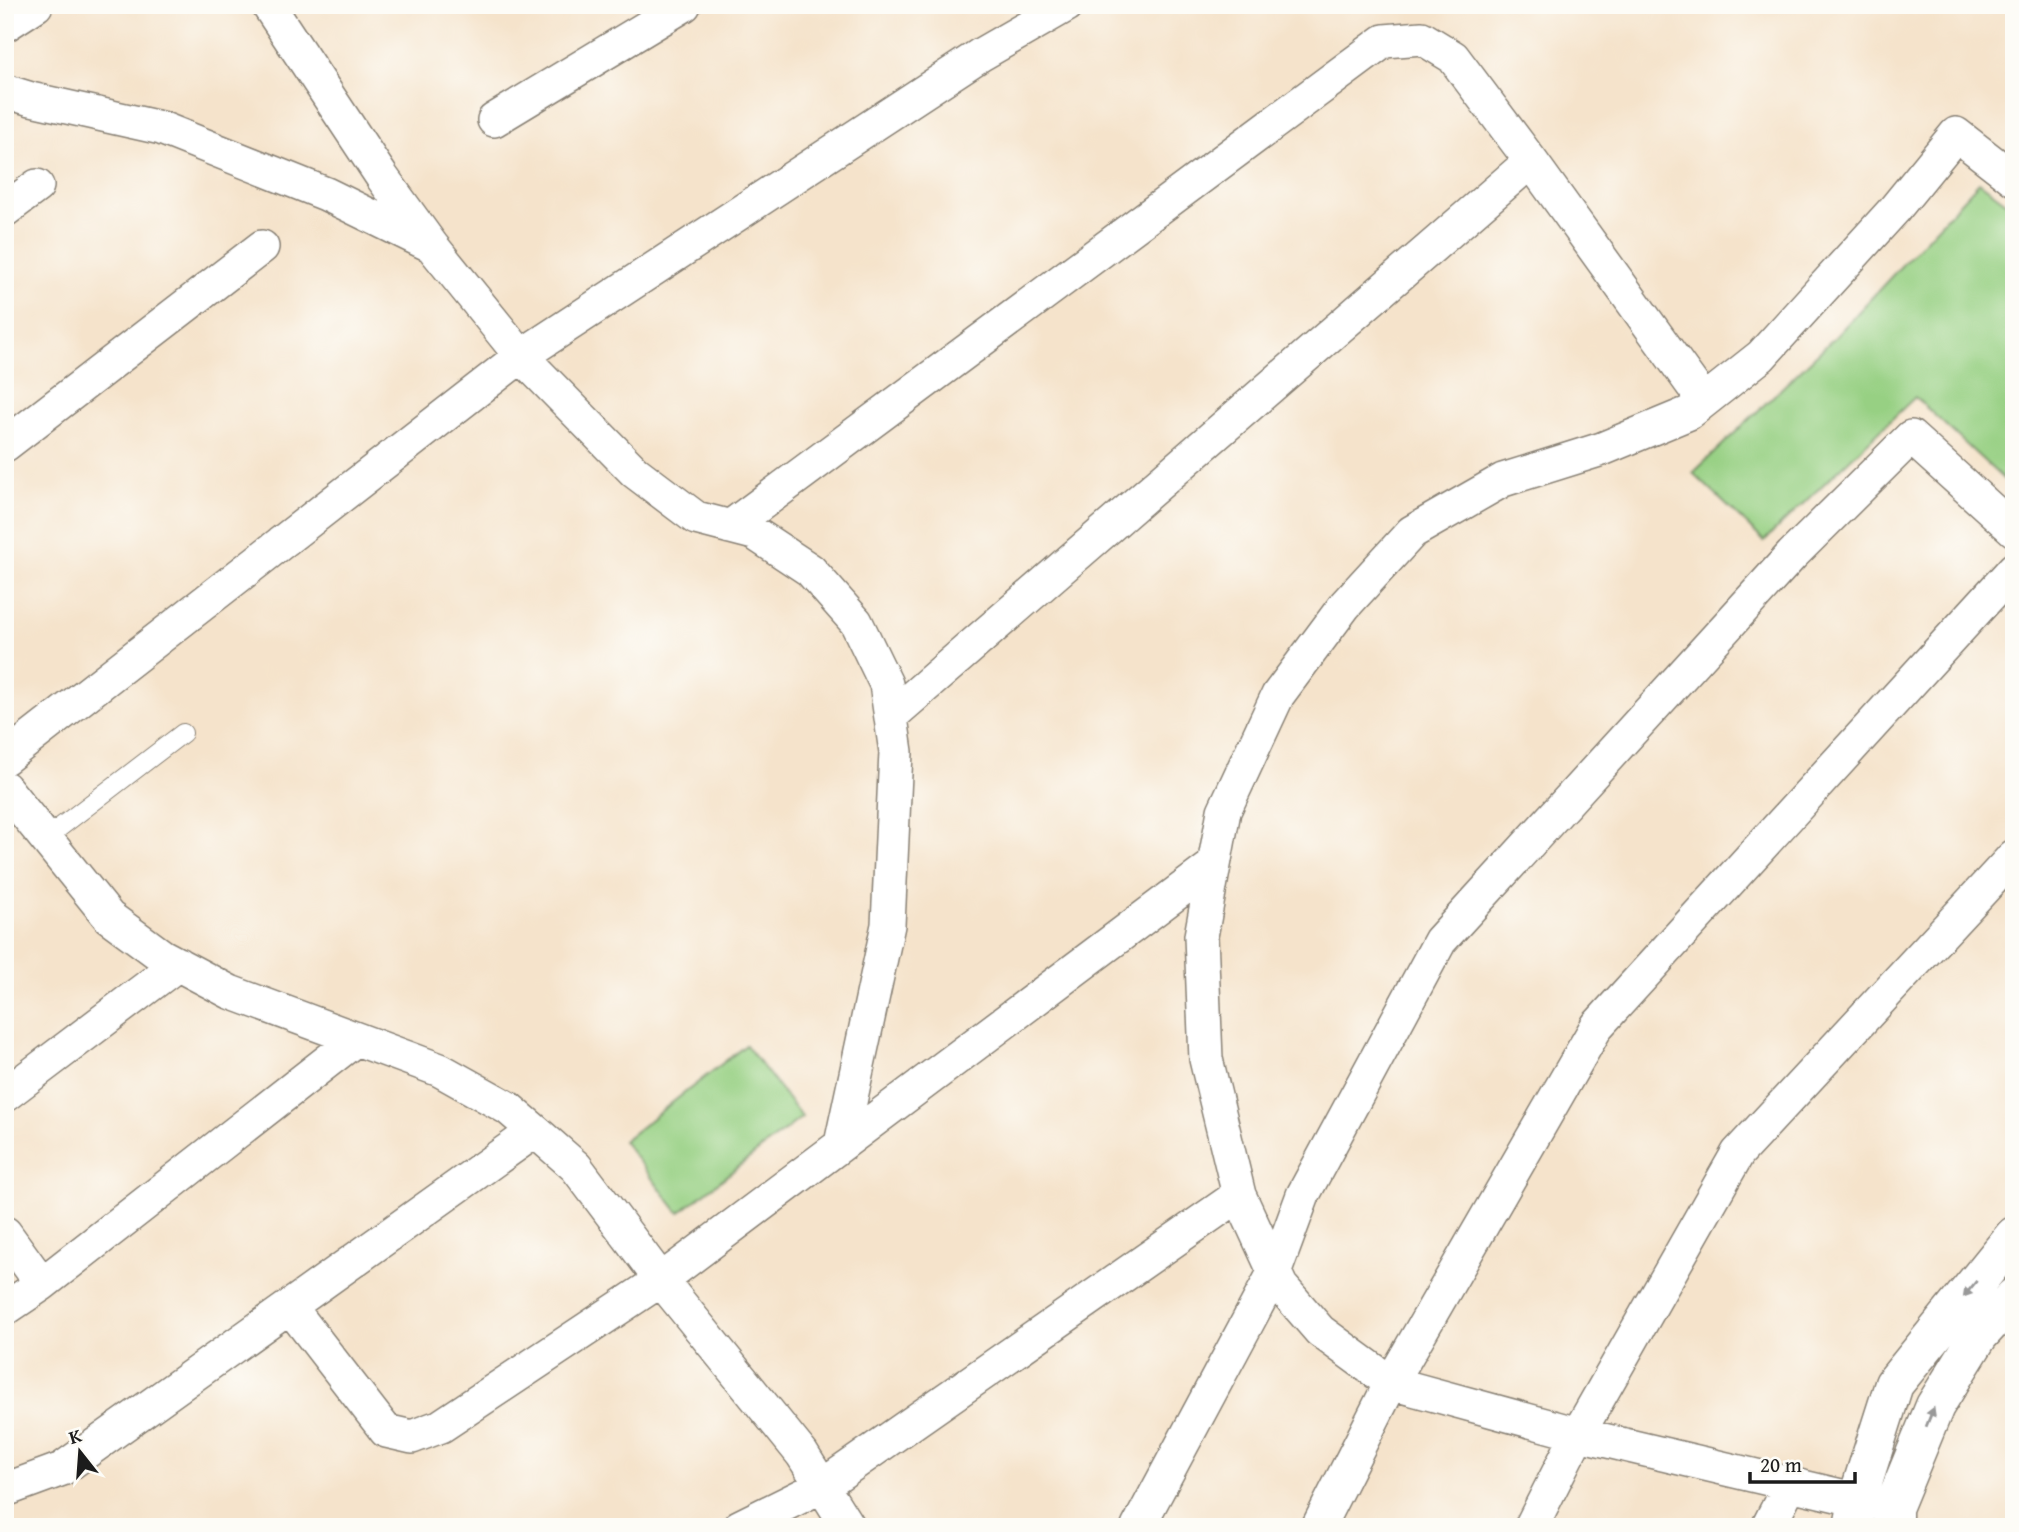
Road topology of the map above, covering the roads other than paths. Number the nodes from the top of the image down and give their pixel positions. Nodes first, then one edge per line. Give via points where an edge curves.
1 (36, 5) edge
2 (268, 5) edge
3 (684, 5) edge
4 (1067, 5) edge
5 (5, 25) edge
6 (5, 91) edge
7 (494, 120) dead end
8 (1531, 161) junction
9 (2014, 179) edge
10 (37, 186) dead end
11 (5, 210) edge
12 (432, 246) junction
13 (262, 247) dead end
14 (521, 356) junction
15 (1704, 401) junction
16 (5, 445) edge
17 (730, 527) junction
18 (2014, 530) edge
19 (2014, 569) edge
20 (891, 716) junction
21 (183, 733) dead end
22 (5, 758) edge
23 (5, 788) edge
24 (46, 838) junction
25 (2014, 856) edge
26 (1214, 865) junction
27 (178, 964) junction
28 (356, 1039) junction
29 (5, 1095) edge
30 (535, 1131) junction
31 (841, 1144) junction
32 (1239, 1195) junction
33 (5, 1233) edge
34 (2014, 1236) edge
35 (1275, 1271) junction
36 (661, 1280) junction
37 (42, 1284) junction
38 (2014, 1297) edge
39 (290, 1307) junction
40 (5, 1309) edge
41 (1391, 1383) junction
42 (1578, 1434) junction
43 (1790, 1484) junction
44 (822, 1486) junction
45 (5, 1490) edge
46 (1874, 1515) edge
47 (739, 1527) edge
48 (848, 1527) edge
49 (1138, 1527) edge
50 (1318, 1527) edge
51 (1531, 1527) edge
52 (1768, 1527) edge

1 - 5 street
2 - 12 street
3 - 7 street
4 - 14 street via 980,55
6 - 12 street via 161,128 326,194
8 - 15 street
8 - 17 street via 1453,57 1422,38 1384,41
8 - 20 street
9 - 15 street via 1956,134 1894,210 1761,356
10 - 11 street
12 - 14 street
13 - 16 street
14 - 17 street via 635,471 696,518
14 - 22 street
15 - 26 street via 1689,413 1602,449 1503,480 1412,532 1345,605 1278,695 1224,811
17 - 20 street via 754,533 810,570 856,622 886,684
18 - 35 street via 1911,437 1792,555 1440,942 1303,1195
19 - 41 street via 1597,1026
20 - 31 street via 896,752 888,925
21 - 24 lane
23 - 24 street
24 - 27 street via 109,917
25 - 42 street via 1738,1153
26 - 31 street
26 - 32 street via 1201,936 1206,1059
27 - 28 street via 230,992
27 - 29 street
28 - 30 street via 440,1070 508,1108
28 - 37 street
30 - 36 street via 576,1167
30 - 39 street
31 - 36 street
32 - 35 street
32 - 44 street
33 - 37 street
34 -> 46 street via 1894,1384
35 - 41 street via 1281,1286 1320,1331
35 - 49 street
36 - 39 street via 441,1426 412,1437 386,1431
36 - 44 street via 802,1454
37 - 40 street
46 -> 38 street via 1979,1335
39 - 45 street via 62,1469
41 - 42 street
41 - 50 street
42 - 43 street
42 - 51 street
43 - 46 street
43 - 52 street
44 - 47 street
44 - 48 street

